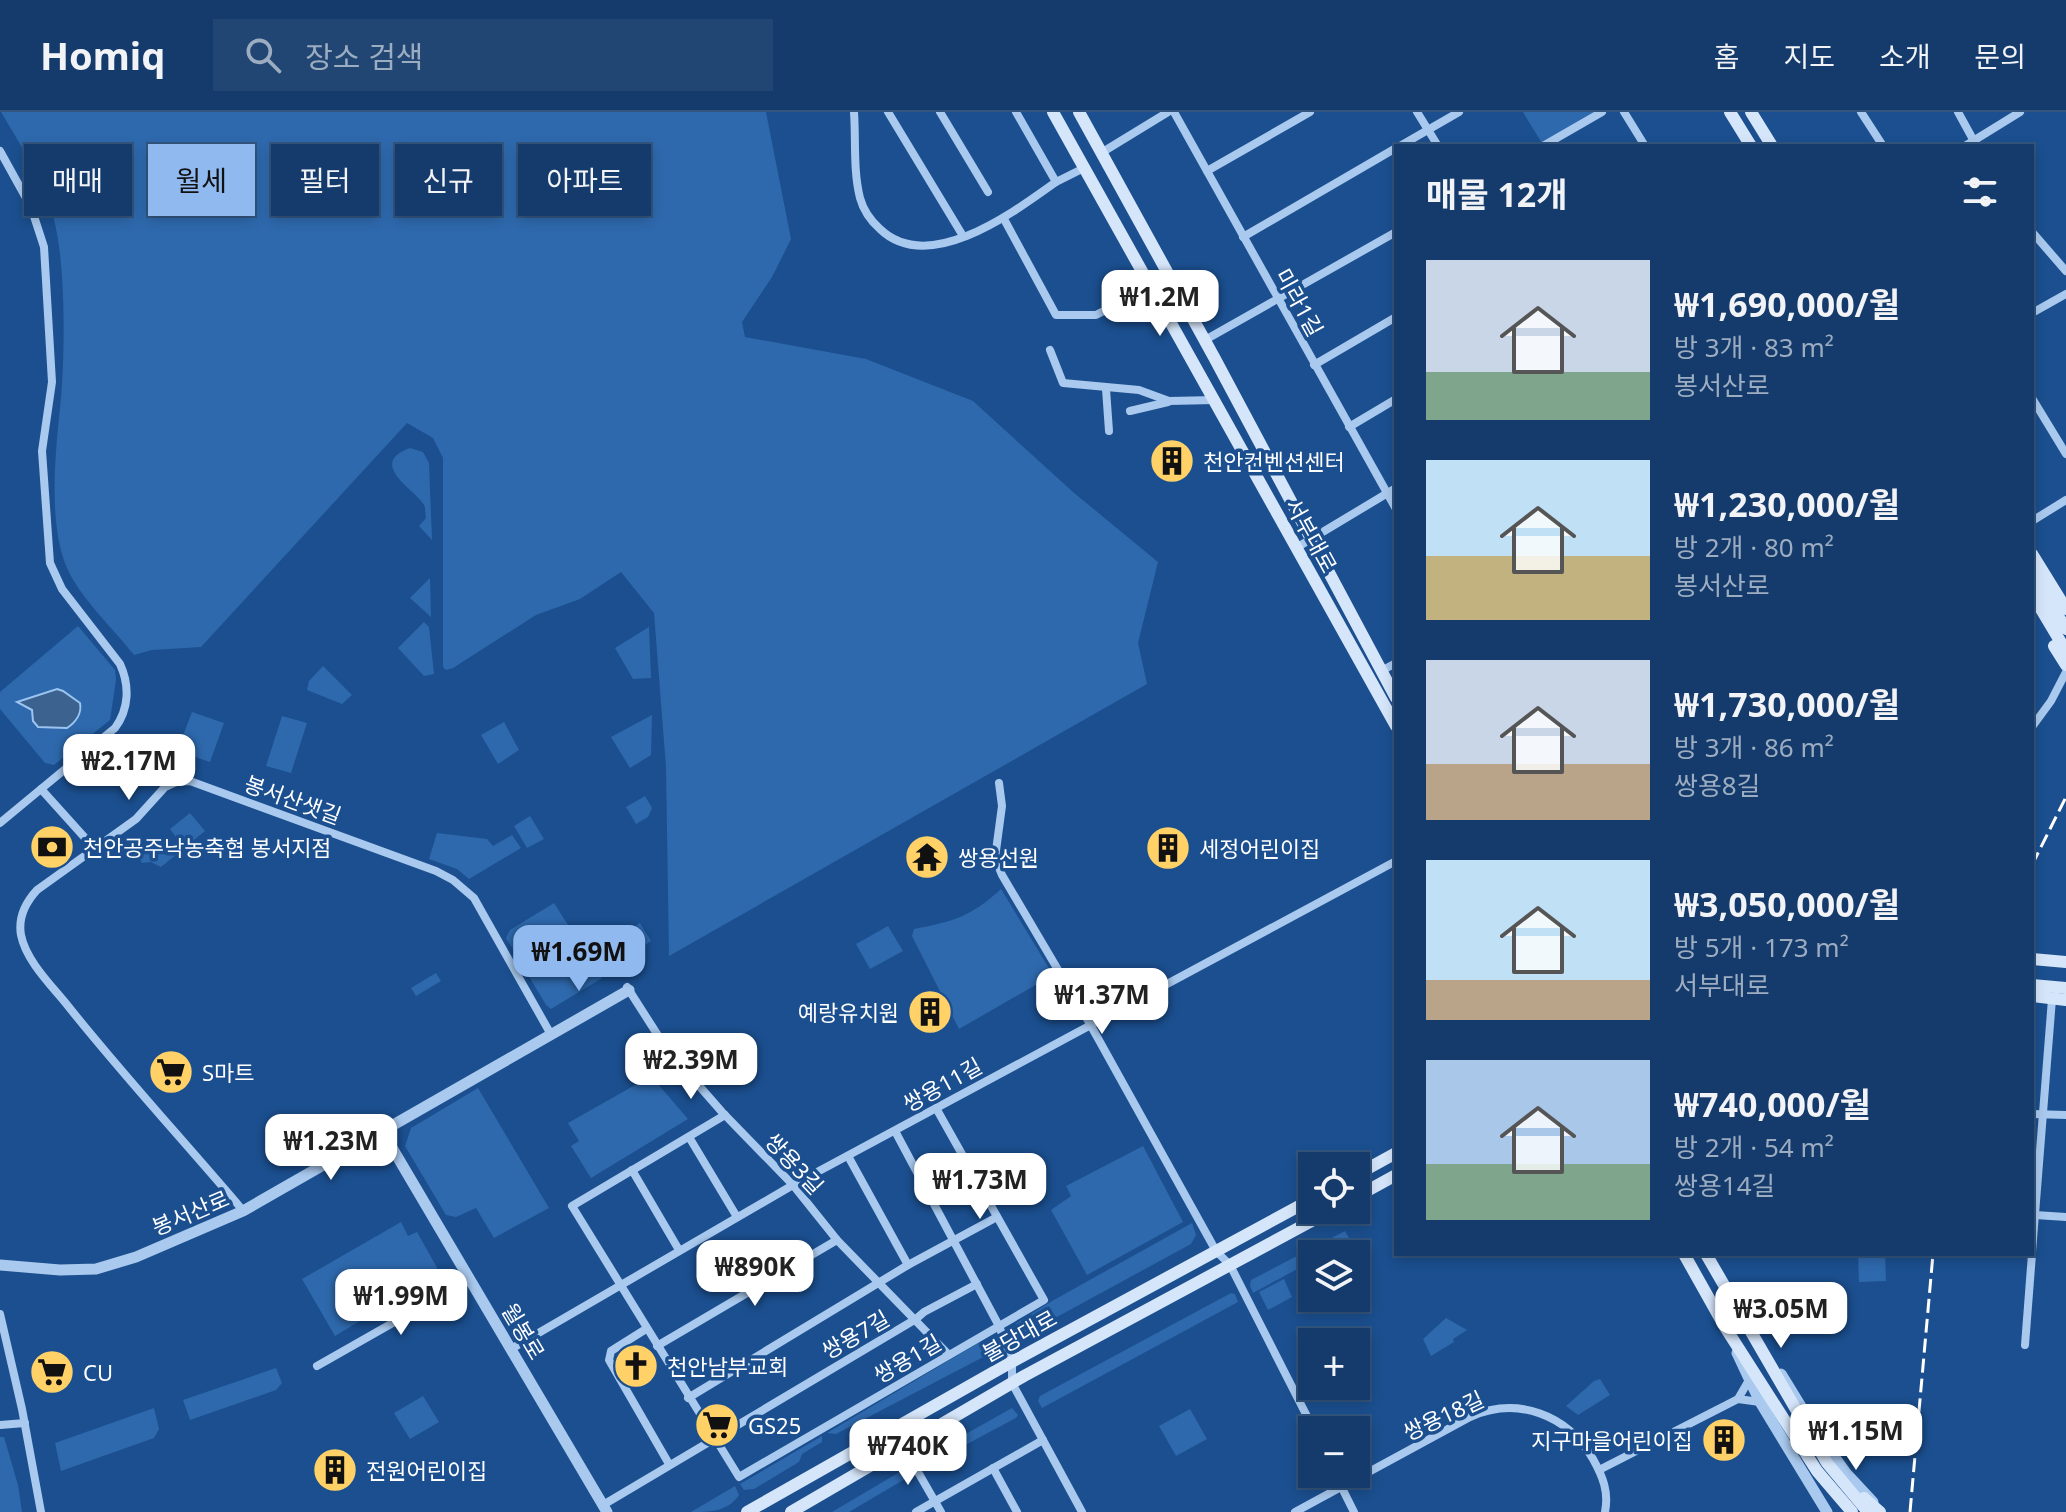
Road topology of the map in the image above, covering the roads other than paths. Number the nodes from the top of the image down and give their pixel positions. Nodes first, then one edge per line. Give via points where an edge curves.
1 (888, 112) edge
2 (940, 112) edge
3 (1016, 112) edge
4 (1053, 112) edge
5 (1079, 112) edge
6 (1171, 112) edge
7 (1310, 112) edge
8 (1417, 112) edge
9 (1459, 112) edge
10 (1602, 112) edge
11 (1624, 112) edge
12 (1730, 112) edge
13 (1861, 112) edge
14 (1958, 112) edge
15 (2020, 112) edge
16 (857, 113) edge
17 (1754, 113) edge
18 (1427, 130) junction
19 (1403, 144) edge
20 (1437, 144) edge
21 (1546, 144) edge
22 (1644, 144) edge
23 (1750, 144) edge
24 (1771, 144) edge
25 (1882, 144) edge
26 (1972, 144) edge
27 (1394, 149) edge
28 (0, 151) edge
29 (1101, 153) junction
30 (1084, 168) junction
31 (1207, 171) junction
32 (1056, 182) junction
33 (988, 192) dead end
34 (1004, 219) junction
35 (1394, 233) edge
36 (2034, 234) edge
37 (963, 236) junction
38 (1243, 237) junction
39 (2066, 271) edge
40 (1151, 286) junction
41 (2066, 294) edge
42 (1278, 300) junction
43 (2034, 312) edge
44 (1394, 318) edge
45 (1205, 340) junction
46 (1050, 350) dead end
47 (1314, 365) junction
48 (1106, 389) junction
49 (1215, 400) junction
50 (1394, 400) edge
51 (1169, 401) junction
52 (2034, 401) edge
53 (1130, 411) dead end
54 (1349, 427) junction
55 (1109, 431) dead end
56 (2066, 454) edge
57 (1394, 489) edge
58 (1387, 493) junction
59 (2066, 500) edge
60 (1394, 505) edge
61 (2034, 520) edge
62 (1311, 539) junction
63 (1296, 548) junction
64 (2034, 557) edge
65 (2034, 576) edge
66 (2034, 597) edge
67 (2066, 609) edge
68 (2034, 612) edge
69 (2066, 629) edge
70 (2066, 651) edge
71 (1394, 664) edge
72 (2066, 665) edge
73 (1381, 671) junction
74 (2066, 672) edge
75 (2066, 691) edge
76 (1394, 694) edge
77 (2051, 701) junction
78 (1394, 722) edge
79 (2034, 724) edge
80 (999, 783) dead end
81 (41, 789) junction
82 (0, 823) edge
83 (95, 849) junction
84 (1394, 862) edge
85 (2034, 959) edge
86 (2066, 959) edge
87 (2034, 985) edge
88 (628, 988) junction
89 (2066, 988) edge
90 (2034, 996) edge
91 (2052, 999) junction
92 (2066, 1000) edge
93 (1090, 1024) junction
94 (549, 1031) junction
95 (936, 1108) junction
96 (2034, 1114) edge
97 (2043, 1114) junction
98 (725, 1115) junction
99 (2066, 1115) edge
100 (382, 1131) junction
101 (895, 1131) junction
102 (689, 1137) junction
103 (1394, 1154) edge
104 (848, 1156) junction
105 (1370, 1167) edge
106 (632, 1170) junction
107 (1394, 1176) edge
108 (793, 1185) junction
109 (1370, 1189) edge
110 (240, 1207) junction
111 (1298, 1207) edge
112 (2035, 1215) junction
113 (737, 1217) junction
114 (997, 1217) junction
115 (2066, 1217) edge
116 (1306, 1224) edge
117 (2034, 1228) edge
118 (837, 1240) junction
119 (954, 1241) junction
120 (679, 1250) junction
121 (1216, 1251) junction
122 (1685, 1256) edge
123 (1707, 1256) edge
124 (2032, 1256) edge
125 (0, 1257) edge
126 (0, 1265) edge
127 (908, 1265) junction
128 (1230, 1265) junction
129 (470, 1279) junction
130 (881, 1283) junction
131 (977, 1284) junction
132 (621, 1285) junction
133 (0, 1314) edge
134 (916, 1319) junction
135 (999, 1326) junction
136 (1746, 1326) junction
137 (1725, 1327) junction
138 (646, 1329) junction
139 (2025, 1345) dead end
140 (657, 1346) junction
141 (511, 1349) junction
142 (949, 1355) junction
143 (317, 1366) dead end
144 (1012, 1372) junction
145 (1749, 1380) junction
146 (688, 1398) junction
147 (1738, 1399) junction
148 (1760, 1402) junction
149 (1307, 1416) edge
150 (25, 1423) junction
151 (0, 1425) edge
152 (714, 1438) junction
153 (1043, 1440) junction
154 (903, 1446) junction
155 (669, 1464) junction
156 (1822, 1467) junction
157 (993, 1468) junction
158 (1599, 1470) junction
159 (1370, 1471) edge
160 (1339, 1488) edge
161 (1342, 1488) edge
162 (935, 1501) junction
163 (1851, 1507) edge
164 (605, 1508) edge
165 (41, 1512) edge
166 (747, 1512) edge
167 (791, 1512) edge
168 (916, 1512) edge
169 (941, 1512) edge
170 (1017, 1512) edge
171 (1082, 1512) edge
172 (1295, 1512) edge
173 (1354, 1512) edge
174 (1605, 1512) edge
175 (1827, 1512) edge
176 (1868, 1512) edge
177 (1880, 1512) edge

1 - 37 street
2 - 33 street
3 - 32 street
4 - 30 main road, 서부대로
5 - 29 main road, 서부대로
6 - 29 street
6 - 31 street, 미라1길
7 - 31 street
8 - 18 street
9 - 18 street
10 - 21 street
11 - 22 street
12 - 23 main road
13 - 25 street
14 - 26 street
15 - 26 street
16 - 37 street via 856,172 861,201 873,222 905,244 923,246
17 - 24 main road
18 - 19 street
18 - 20 street
27 - 38 street
28 - 81 street via 31,207 44,247 52,382 42,451 50,563 62,589 120,664 127,695 115,728
29 - 45 main road, 서부대로
30 - 32 street
30 - 40 main road, 서부대로
31 - 38 street, 미라1길
32 - 34 street
34 - 37 street
34 - 40 street via 1056,315 1096,315
35 - 42 street
36 - 39 street
38 - 42 street, 미라1길
40 - 49 main road, 서부대로
41 - 43 street
42 - 45 street
42 - 47 street, 미라1길
44 - 47 street
45 - 62 main road, 서부대로
46 - 48 street via 1063,383
47 - 54 street, 미라1길
48 - 51 street via 1139,390
48 - 55 street
49 - 51 street
49 - 63 main road, 서부대로
50 - 54 street
51 - 53 street
52 - 56 street
54 - 58 street, 미라1길
57 - 58 street
58 - 60 street, 미라1길
58 - 62 street
59 - 61 street
62 - 63 street
62 - 73 main road, 서부대로
63 - 78 main road, 서부대로
64 - 67 main road
65 - 69 main road
66 - 70 main road
68 - 72 main road
71 - 73 street
73 - 76 main road, 서부대로
74 - 77 street
75 - 77 street
77 - 79 street
80 - 93 street via 1002,806 995,858
81 - 82 street
81 - 83 street
83 - 94 street, 봉서산샛길 via 136,819 165,787 190,781 436,871 474,898
83 - 110 street, 봉서산샛길 via 27,901 21,935 30,957 96,1041
84 - 93 street, 쌍용11길
85 - 86 main road
87 - 89 main road
88 - 94 street, 봉서산로
88 - 98 street, 쌍용3길 via 666,1048
88 - 100 street, 봉서산로
90 - 91 main road
91 - 92 main road
91 - 97 street
93 - 95 street, 쌍용11길
93 - 121 street
94 - 100 street, 봉서산로
95 - 101 street, 쌍용11길
95 - 114 street
96 - 97 street
97 - 99 street
97 - 112 street
98 - 102 street
98 - 108 street, 쌍용3길
100 - 110 street, 봉서산로
100 - 126 street, 봉서산로 via 243,1211 136,1257 96,1269
100 - 129 street, 월봉로
101 - 104 street, 쌍용11길
101 - 119 street
102 - 106 street
102 - 113 street
103 - 105 main road
104 - 108 street, 쌍용11길
104 - 127 street
106 - 120 street
106 - 132 street, 쌍용1길 via 572,1206
107 - 109 main road
108 - 113 street, 쌍용11길
108 - 118 street, 쌍용3길
110 - 125 street, 봉서산로 via 95,1264
111 - 121 main road, 불당대로
112 - 115 street
112 - 117 street
113 - 120 street, 쌍용11길
114 - 119 street
114 - 135 street, 쌍용1길 via 1044,1300
116 - 128 main road, 불당대로
118 - 130 street, 쌍용3길
118 - 140 street
119 - 127 street
119 - 131 street
120 - 132 street, 쌍용11길
121 - 128 street
121 - 144 main road, 불당대로
122 - 137 main road
123 - 136 main road
124 - 139 street
127 - 130 street
128 - 144 main road, 불당대로
128 - 149 street
129 - 141 street, 월봉로
129 - 143 street
130 - 134 street, 쌍용3길
130 - 146 street
131 - 134 street, 쌍용7길
131 - 135 street
132 - 138 street, 쌍용1길
132 - 141 street, 쌍용11길
133 - 150 street
134 - 142 street, 쌍용3길
134 - 152 street, 쌍용7길
135 - 142 street, 쌍용1길
135 - 144 street
136 - 156 main road
136 - 177 street via 1846,1473
137 - 145 street
137 - 156 main road
138 - 140 street, 쌍용1길
138 - 155 street via 611,1351 609,1360
140 - 146 street, 쌍용1길
141 - 164 street, 월봉로
142 - 152 street, 쌍용1길 via 739,1477
144 - 153 street
144 - 154 main road, 불당대로
144 - 166 main road, 불당대로
145 - 147 street
145 - 148 street
146 - 152 street, 쌍용1길
147 - 148 street
147 - 158 street
148 - 175 street
150 - 151 street
150 - 165 street
152 - 155 street, 쌍용7길
153 - 157 street
153 - 171 street
154 - 162 street
154 - 167 main road, 불당대로
155 - 164 street, 쌍용7길
156 - 163 main road
156 - 163 main road via 1823,1487
157 - 162 street
157 - 170 street
158 - 159 street, 쌍용18길 via 1578,1438 1551,1418 1529,1409 1500,1408 1470,1417
158 - 174 street, 쌍용18길 via 1608,1499
160 - 172 street, 쌍용18길
161 - 173 street
162 - 168 street
162 - 169 street
163 - 176 main road
163 - 177 main road

